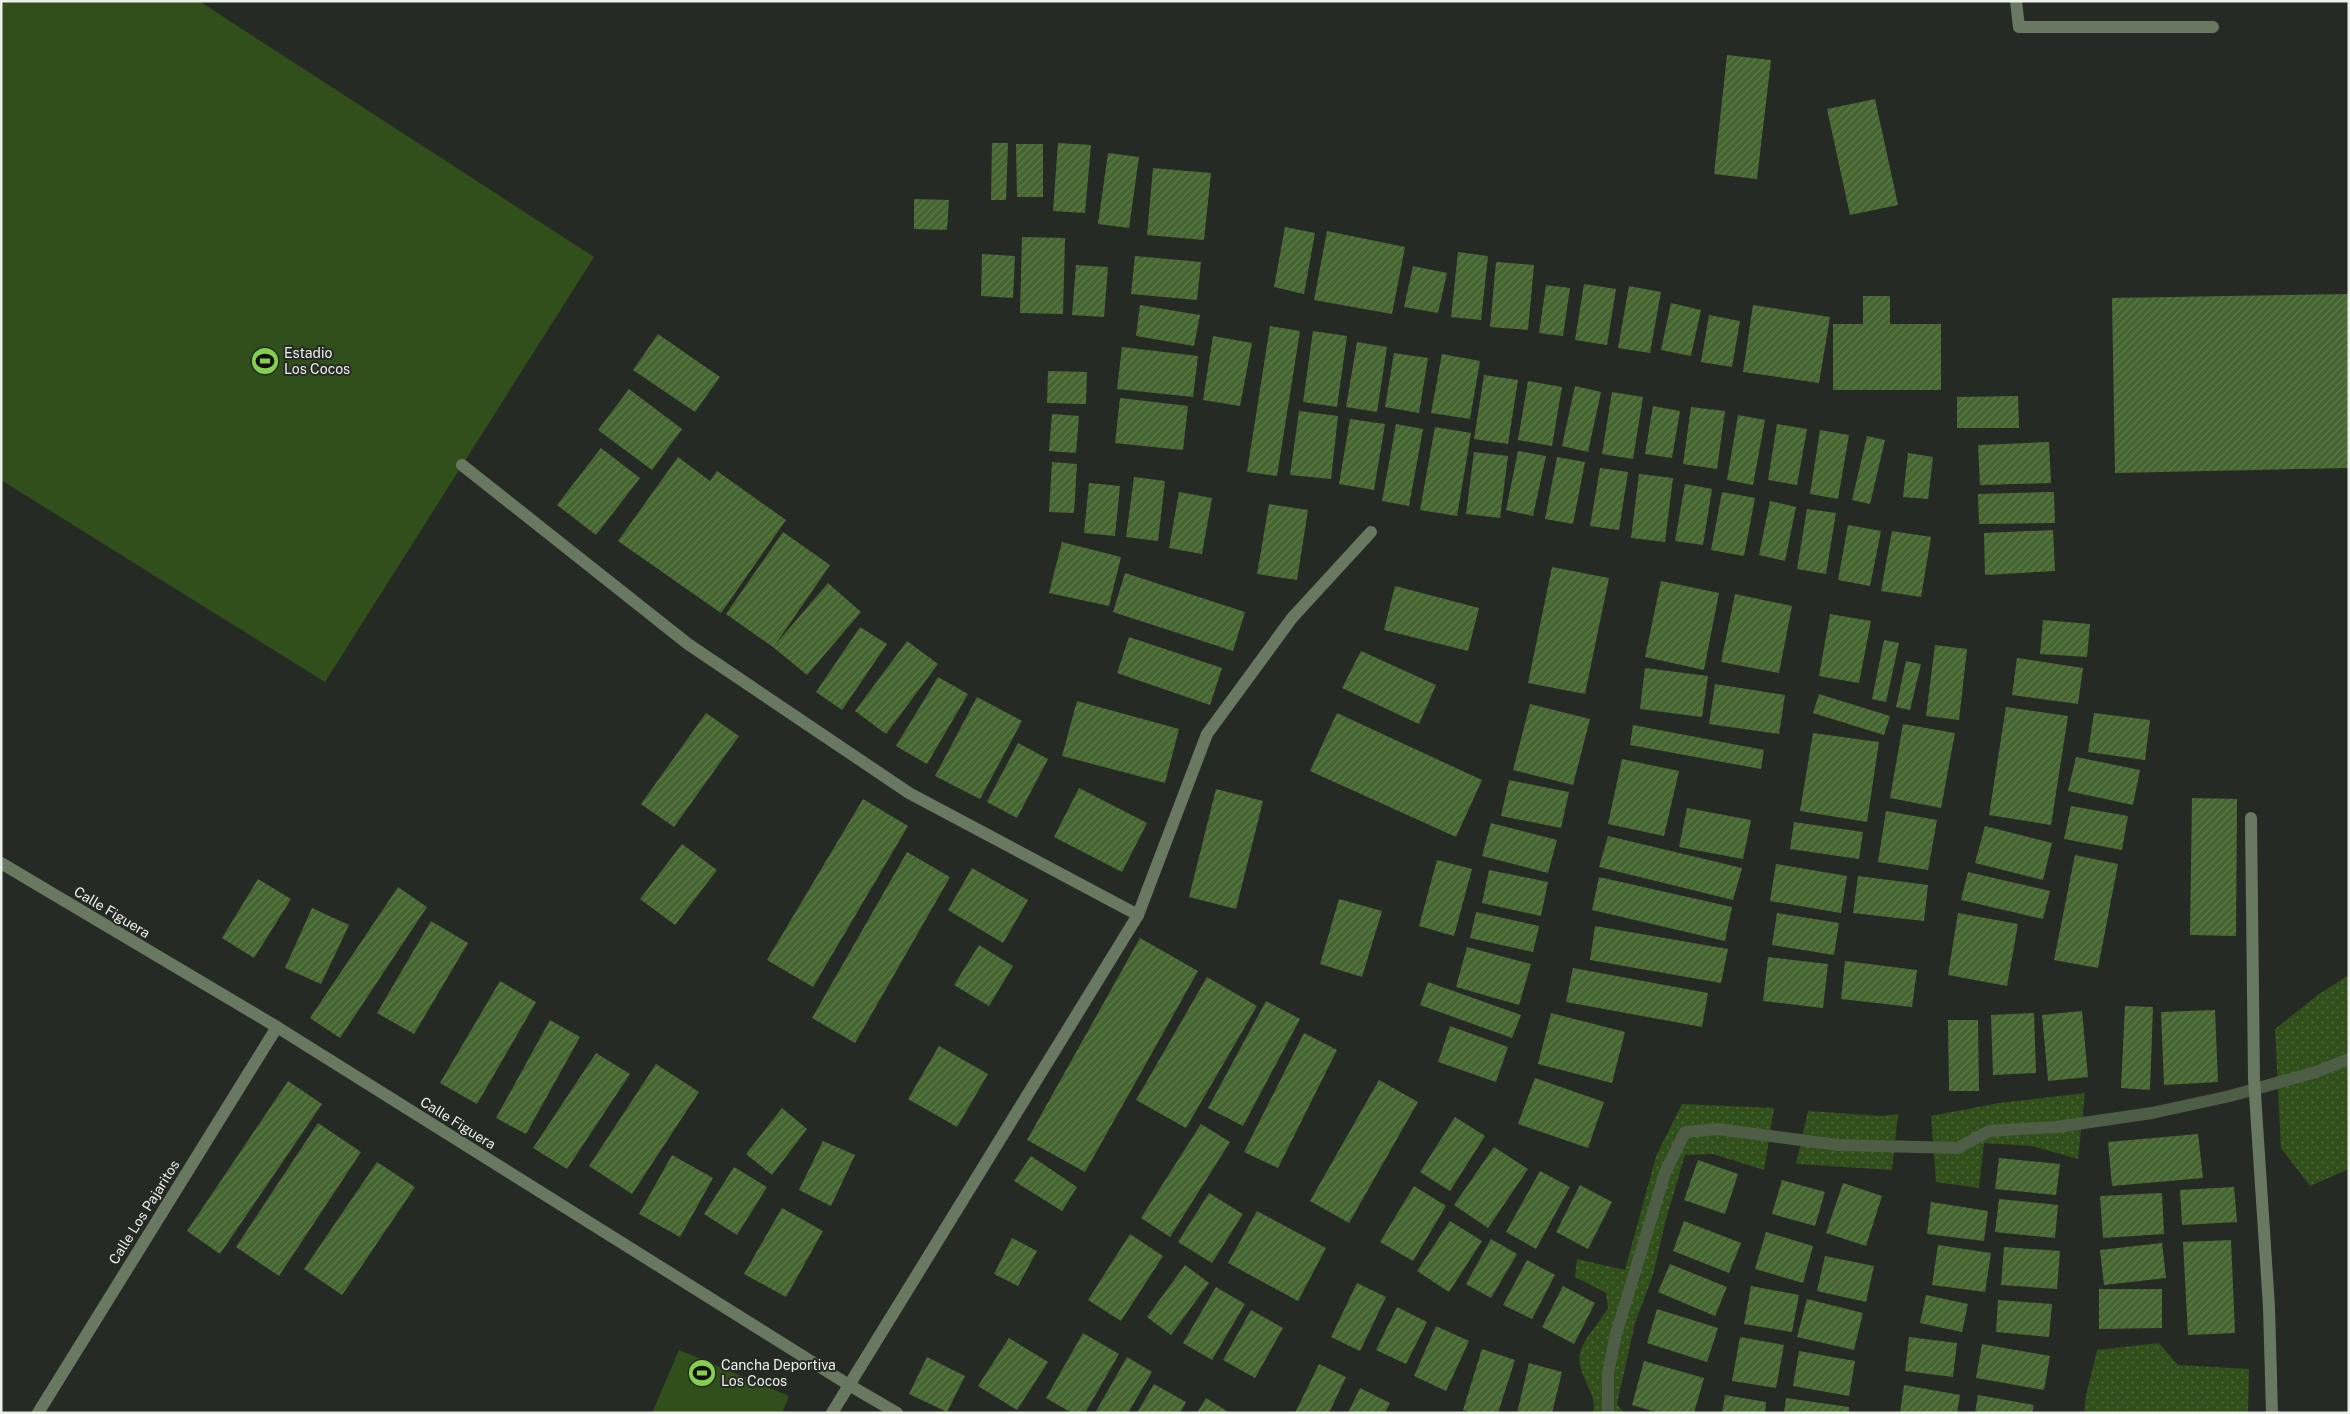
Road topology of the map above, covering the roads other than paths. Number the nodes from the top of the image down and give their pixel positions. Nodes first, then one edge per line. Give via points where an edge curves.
1 (2016, 1) edge
2 (2213, 26) dead end
3 (462, 465) dead end
4 (1371, 532) dead end
5 (2251, 818) dead end
6 (1, 863) edge
7 (1138, 915) junction
8 (277, 1027) junction
9 (849, 1386) junction
10 (38, 1413) edge
11 (832, 1413) edge
12 (897, 1413) edge
13 (2272, 1413) edge

1 - 2 street via 2019,27
3 - 7 street via 688,644 909,793
4 - 7 street via 1292,618 1207,734
5 - 13 street via 2254,1078 2269,1307
6 - 8 street, Calle Figuera
7 - 9 street
8 - 9 street, Calle Figuera
8 - 10 street, Calle Los Pajaritos
9 - 11 street
9 - 12 street, Calle Figuera

